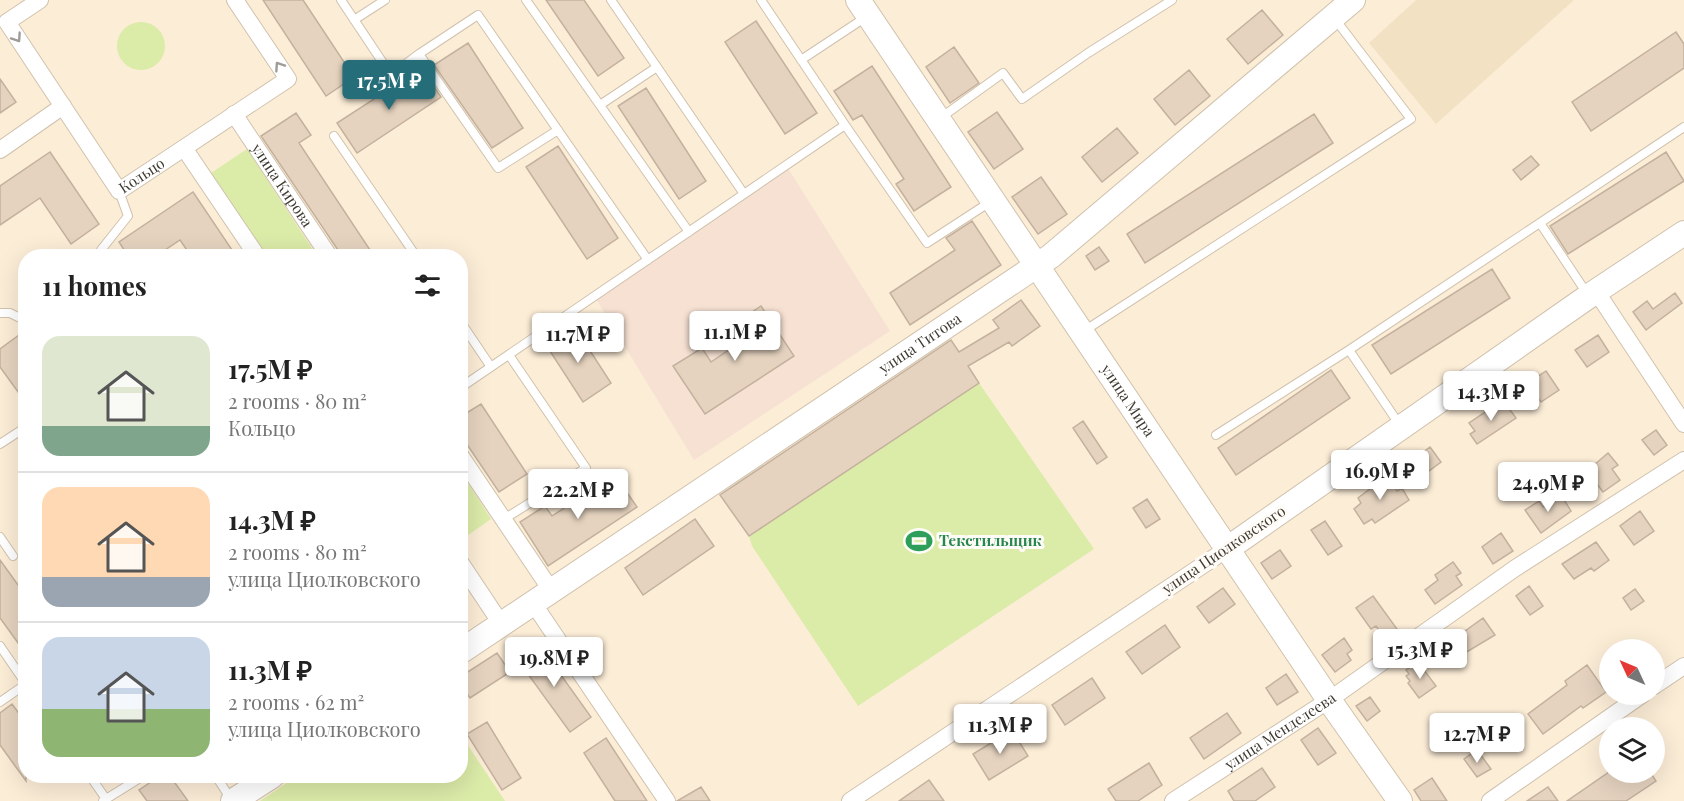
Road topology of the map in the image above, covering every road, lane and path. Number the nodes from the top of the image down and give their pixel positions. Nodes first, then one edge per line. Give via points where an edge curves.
1 (40, 0) edge
2 (235, 0) edge
3 (341, 0) edge
4 (385, 0) edge
5 (526, 0) edge
6 (611, 0) edge
7 (761, 0) edge
8 (1172, 0) edge
9 (1353, 0) edge
10 (864, 8) edge
11 (1333, 17) junction
12 (354, 20) junction
13 (419, 54) junction
14 (801, 60) junction
15 (657, 67) junction
16 (600, 105) junction
17 (63, 106) junction
18 (234, 114) junction
19 (939, 119) junction
20 (845, 125) junction
21 (1684, 126) edge
22 (558, 130) junction
23 (334, 136) dead end
24 (184, 148) junction
25 (0, 150) edge
26 (119, 191) junction
27 (744, 194) junction
28 (994, 199) junction
29 (1540, 223) junction
30 (689, 232) junction
31 (1684, 233) edge
32 (102, 249) edge
33 (252, 249) edge
34 (323, 249) edge
35 (411, 249) edge
36 (648, 260) junction
37 (1037, 265) junction
38 (1593, 294) junction
39 (0, 313) edge
40 (18, 317) edge
41 (1082, 332) junction
42 (468, 333) edge
43 (1349, 350) junction
44 (509, 355) junction
45 (491, 367) junction
46 (468, 383) edge
47 (1684, 424) edge
48 (1401, 427) junction
49 (18, 432) edge
50 (1216, 435) dead end
51 (0, 444) edge
52 (1684, 460) edge
53 (468, 467) edge
54 (504, 519) junction
55 (0, 537) edge
56 (1227, 549) junction
57 (13, 556) dead end
58 (468, 574) edge
59 (542, 597) junction
60 (502, 625) junction
61 (0, 646) edge
62 (468, 647) edge
63 (1684, 666) edge
64 (18, 673) edge
65 (1665, 679) edge
66 (18, 689) edge
67 (1329, 700) junction
68 (0, 702) edge
69 (1627, 705) edge
70 (94, 783) edge
71 (131, 783) edge
72 (221, 783) edge
73 (261, 783) edge
74 (105, 800) edge
75 (233, 801) edge
76 (667, 801) edge
77 (850, 801) edge
78 (1173, 801) edge
79 (1400, 801) edge
80 (1490, 801) edge

1 -> 17 street, Кольцо via 7,22
18 -> 2 street, Кольцо via 288,79
3 - 12 lane
4 - 12 lane
5 - 16 lane
6 - 15 lane
7 - 14 lane
8 - 19 lane via 1022,99 1004,74
9 - 11 street, улица Титова
10 - 14 lane
10 - 19 street, улица Мира
11 - 37 street, улица Титова
11 - 41 lane via 1411,119
12 - 13 lane via 391,75
13 - 22 lane via 498,168
13 - 22 lane via 478,15
14 - 20 lane
15 - 16 lane
15 - 27 lane
16 - 30 lane
17 - 25 street
17 - 26 street, Кольцо
18 - 24 street, Кольцо
18 - 34 street, улица Кирова
19 - 28 street, улица Мира
20 - 27 lane
20 - 28 lane via 927,243
21 - 29 lane
22 - 36 lane
23 - 35 lane
24 - 26 street, Кольцо
24 - 33 street
26 - 32 lane via 128,216
27 - 30 lane
28 - 37 street, улица Мира
29 - 38 lane
29 - 43 lane
30 - 36 lane
31 - 38 street, улица Циолковского
36 - 44 lane
37 - 41 street, улица Мира
37 - 59 street, улица Титова
38 - 47 street
38 - 48 street, улица Циолковского
39 - 40 lane
41 - 56 street, улица Мира
42 - 45 lane
43 - 48 lane
43 - 50 lane
44 - 45 lane
44 - 54 lane via 586,468
45 - 46 lane
48 - 56 street, улица Циолковского
49 - 51 lane
52 - 67 street, улица Менделеева via 1514,569
53 - 54 street
54 - 59 street
55 - 57 lane
56 - 67 street, улица Мира
56 - 77 street, улица Циолковского
58 - 60 street
59 - 60 street, улица Титова
59 - 76 street
60 - 62 street, улица Титова
61 - 64 lane
63 - 65 street
66 - 68 lane
67 - 78 street, улица Менделеева
67 - 79 street, улица Мира
69 - 80 street
70 - 74 lane
71 - 74 lane
72 - 75 lane
73 - 75 street

